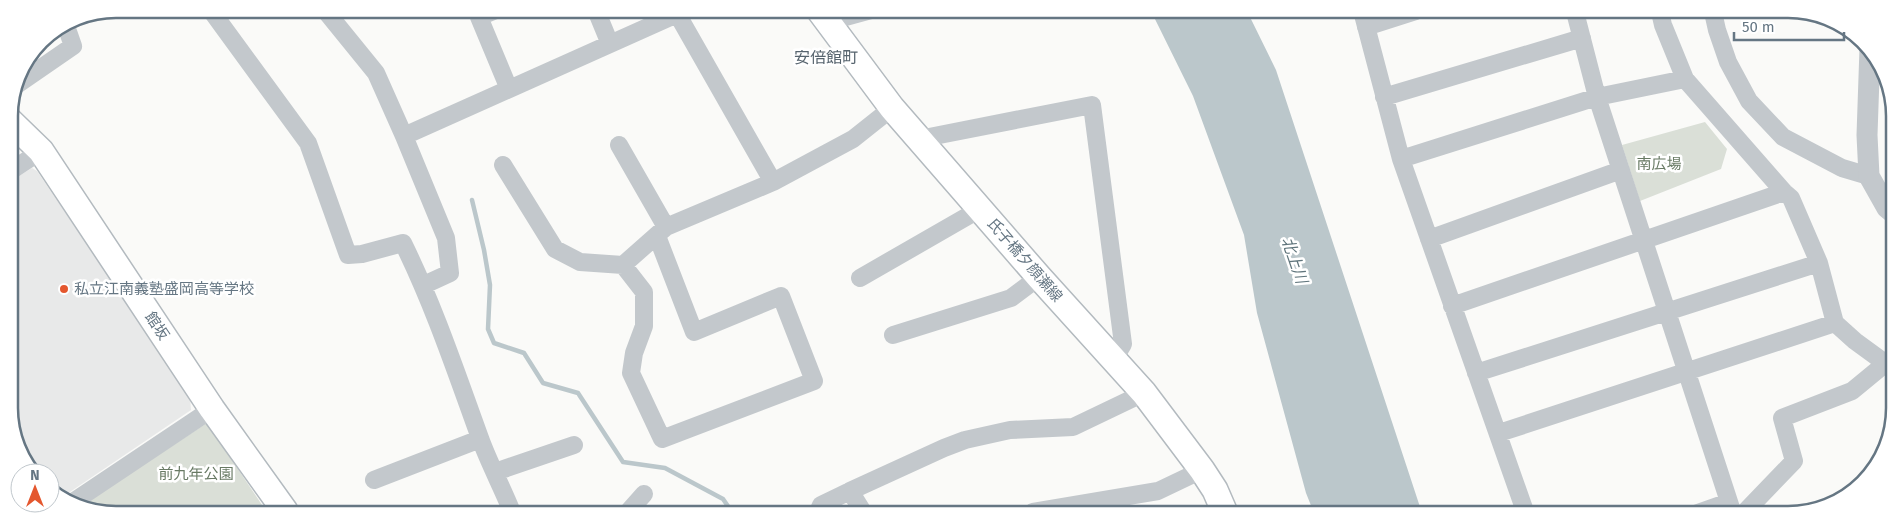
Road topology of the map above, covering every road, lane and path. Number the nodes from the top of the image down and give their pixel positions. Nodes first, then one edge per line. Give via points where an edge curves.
1 (217, 18) edge
2 (331, 18) edge
3 (479, 18) edge
4 (599, 18) edge
5 (664, 18) edge
6 (679, 18) edge
7 (824, 18) edge
8 (1577, 18) edge
9 (1661, 18) edge
10 (1715, 18) edge
11 (1364, 19) edge
12 (68, 30) edge
13 (1582, 38) junction
14 (610, 44) junction
15 (1870, 60) edge
16 (25, 79) edge
17 (1685, 79) junction
18 (509, 89) junction
19 (1384, 96) junction
20 (1597, 97) junction
21 (892, 108) junction
22 (18, 129) edge
23 (404, 136) junction
24 (919, 139) junction
25 (619, 145) dead end
26 (41, 151) junction
27 (1401, 159) junction
28 (503, 165) dead end
29 (18, 166) edge
30 (1621, 170) junction
31 (1869, 176) junction
32 (773, 182) junction
33 (1784, 192) junction
34 (1886, 206) edge
35 (980, 208) junction
36 (662, 231) junction
37 (1428, 239) junction
38 (1644, 241) junction
39 (1819, 263) junction
40 (623, 266) junction
41 (1039, 277) junction
42 (860, 278) dead end
43 (424, 285) junction
44 (1452, 306) junction
45 (1667, 311) junction
46 (1835, 323) junction
47 (893, 336) dead end
48 (1114, 359) junction
49 (1886, 364) edge
50 (1886, 368) edge
51 (1686, 371) junction
52 (1476, 372) junction
53 (1144, 393) junction
54 (212, 409) junction
55 (1499, 433) junction
56 (480, 439) junction
57 (574, 445) dead end
58 (1202, 470) junction
59 (495, 472) junction
60 (374, 480) dead end
61 (850, 491) junction
62 (644, 494) dead end
63 (79, 498) edge
64 (1072, 505) edge
65 (1221, 505) edge
66 (1523, 505) edge
67 (1730, 505) edge
68 (1752, 505) edge
69 (281, 506) edge
70 (509, 506) edge
71 (634, 506) edge
72 (821, 506) edge
73 (859, 506) edge

1 - 43 street via 308,143 348,255 403,243
2 - 23 street via 376,73
3 - 18 street
4 - 14 street
5 - 14 street
6 - 32 street
7 - 21 main road, 氏子橋夕顔瀬線
8 - 13 street
9 - 17 street
10 - 31 street via 1728,62 1749,101 1784,137 1842,168
11 - 19 street
12 - 16 street via 73,46
13 - 19 street
13 - 20 street
14 - 18 street
15 - 31 street
17 - 20 street
17 - 33 street
18 - 23 street
19 - 27 street
20 - 27 street
20 - 30 street
21 - 24 main road, 氏子橋夕顔瀬線
21 - 32 street via 853,139
22 - 26 main road, 館坂
23 - 43 street via 446,238 450,273
24 - 35 main road, 氏子橋夕顔瀬線
24 - 48 street via 1092,105 1123,344
25 - 36 street
26 - 29 street
26 - 54 main road, 館坂
27 - 37 street
28 - 40 street via 555,249 580,262
30 - 37 street
30 - 38 street
31 - 34 street
32 - 36 street
33 - 38 street
33 - 39 street via 1791,198
35 - 41 main road, 氏子橋夕顔瀬線
35 - 42 street
36 - 40 street
36 - 40 street via 694,332 781,296 814,381 662,439 631,373 644,326 644,292
37 - 44 street
38 - 44 street
38 - 45 street
39 - 45 street
39 - 46 street
41 - 47 street via 1011,298
41 - 48 main road, 氏子橋夕顔瀬線
43 - 56 street
44 - 52 street
45 - 51 street
45 - 52 street
46 - 49 street
46 - 51 street
48 - 53 main road, 氏子橋夕顔瀬線
50 - 68 street via 1852,391 1782,418 1794,461
51 - 55 street
51 - 67 street
52 - 55 street
53 - 58 main road, 氏子橋夕顔瀬線
53 - 61 street via 1073,427 1010,430 966,440
54 - 63 street
54 - 69 main road, 館坂
55 - 66 street
56 - 59 street
56 - 60 street
57 - 59 street
58 - 64 street via 1158,491
58 - 65 main road, 氏子橋夕顔瀬線
59 - 70 street
61 - 72 street
61 - 73 street
62 - 71 street

